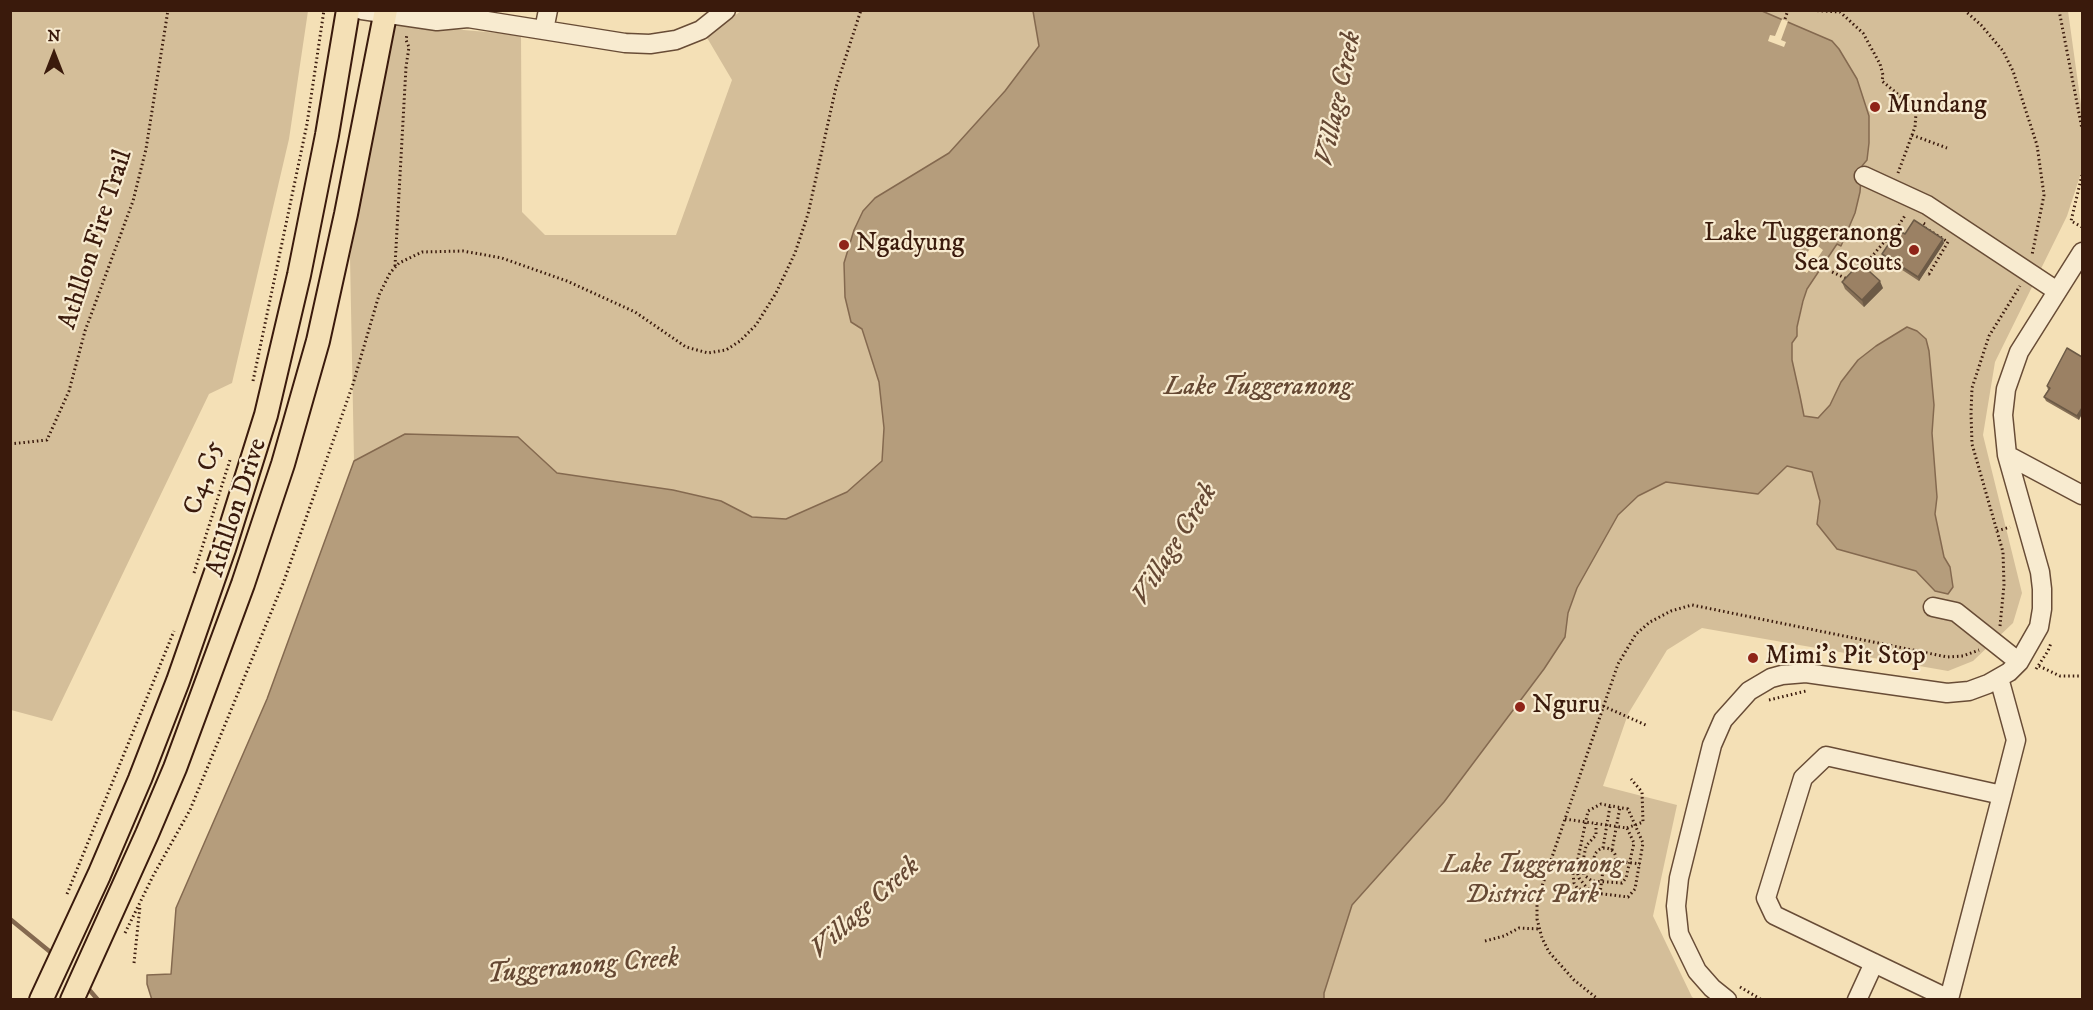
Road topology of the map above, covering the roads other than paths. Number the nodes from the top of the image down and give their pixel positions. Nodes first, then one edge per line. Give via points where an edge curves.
1 (348, 10) edge
2 (362, 10) edge
3 (548, 10) edge
4 (726, 10) edge
5 (385, 12) edge
6 (461, 14) edge
7 (544, 30) junction
8 (1864, 176) dead end
9 (2082, 252) edge
10 (2057, 291) junction
11 (2007, 455) junction
12 (2082, 495) edge
13 (1933, 607) dead end
14 (2027, 667) junction
15 (1999, 678) junction
16 (2002, 795) junction
17 (1874, 963) junction
18 (1731, 992) edge
19 (44, 994) edge
20 (72, 999) edge
21 (1857, 999) edge
22 (1949, 999) edge

1 - 19 main road, Athllon Drive via 299,275 266,415 178,681 126,811
2 - 5 street
3 - 7 street
4 - 7 street via 701,30 676,40 650,44
5 - 6 street via 437,21
5 - 20 main road, Athllon Drive via 318,340 283,465 201,702 147,834
6 - 7 street
8 - 10 street via 1893,189
9 - 10 street
10 - 11 street via 2019,352 2006,389 2003,429
11 - 12 street
11 - 14 street via 2042,590 2039,627
13 - 14 street via 1956,612
14 - 15 street
15 - 16 street via 2016,740
15 - 18 street via 1969,691 1947,693 1806,673 1782,675 1749,691 1731,709 1712,745 1679,878 1676,906 1679,934 1697,971 1712,988
16 - 17 street via 1826,756 1803,778 1766,898 1774,915
16 - 22 street
17 - 21 street
17 - 22 street

